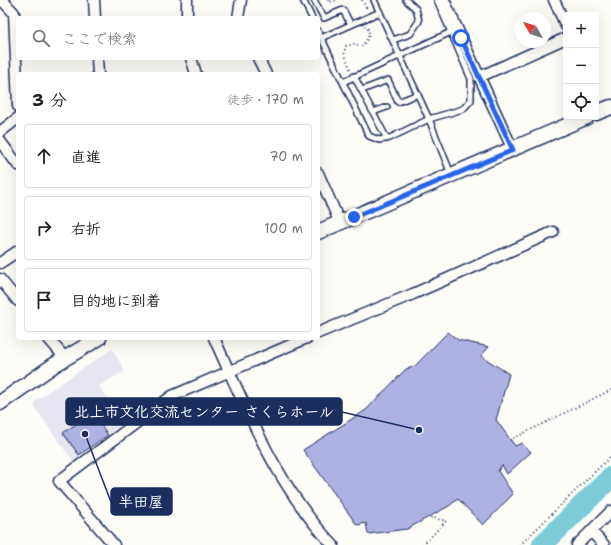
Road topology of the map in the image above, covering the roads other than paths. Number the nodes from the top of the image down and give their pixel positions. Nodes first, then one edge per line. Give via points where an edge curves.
1 (2, 0) edge
2 (94, 0) edge
3 (187, 0) edge
4 (241, 0) edge
5 (303, 0) edge
6 (314, 0) edge
7 (374, 0) edge
8 (406, 0) edge
9 (437, 0) edge
10 (444, 0) edge
11 (554, 0) edge
12 (380, 12) junction
13 (95, 16) edge
14 (187, 16) edge
15 (238, 16) edge
16 (311, 16) edge
17 (563, 20) edge
18 (351, 25) junction
19 (451, 32) junction
20 (320, 34) edge
21 (322, 38) junction
22 (563, 39) edge
23 (393, 40) junction
24 (400, 56) junction
25 (16, 60) edge
26 (16, 60) edge
27 (97, 60) edge
28 (192, 60) edge
29 (259, 60) edge
30 (17, 72) edge
31 (98, 72) edge
32 (195, 72) edge
33 (265, 72) edge
34 (354, 76) junction
35 (479, 77) junction
36 (343, 82) junction
37 (362, 90) junction
38 (418, 94) junction
39 (387, 106) dead end
40 (611, 107) edge
41 (373, 112) junction
42 (599, 112) edge
43 (429, 119) junction
44 (16, 120) edge
45 (580, 120) edge
46 (0, 132) edge
47 (387, 139) junction
48 (0, 141) edge
49 (513, 150) junction
50 (16, 162) edge
51 (452, 175) junction
52 (320, 178) edge
53 (340, 223) junction
54 (320, 231) edge
55 (554, 232) dead end
56 (16, 252) edge
57 (0, 264) edge
58 (0, 279) edge
59 (16, 299) edge
60 (320, 332) edge
61 (50, 340) edge
62 (96, 340) edge
63 (215, 340) edge
64 (302, 340) edge
65 (65, 358) junction
66 (229, 371) junction
67 (0, 403) edge
68 (611, 511) edge
69 (591, 531) junction
70 (114, 545) edge
71 (333, 545) edge
72 (577, 545) edge
73 (604, 545) edge

1 - 25 street via 14,13
2 - 13 street
3 - 14 street
4 - 15 street
5 - 16 lane
6 - 18 lane via 324,18 343,10
7 - 12 lane
8 - 23 lane via 416,9 419,21 410,34
9 - 19 lane
10 - 35 street
11 - 17 street
12 - 18 lane
12 - 23 lane
18 - 21 lane
19 - 24 lane
19 - 43 lane via 472,79 471,100 462,109
20 - 21 lane
21 - 36 lane
22 - 35 street
23 - 24 lane
24 - 34 lane
24 - 38 lane
26 - 30 street
27 - 31 street
28 - 32 street
29 - 33 street
34 - 36 lane
34 - 37 lane
35 - 49 street
36 - 47 lane via 369,136 379,140
37 - 38 lane via 388,80 398,102
37 - 41 lane
38 - 43 lane
39 - 41 lane
40 - 42 street
41 - 47 lane
43 - 47 lane
43 - 51 lane
44 - 46 street
45 - 49 street
48 - 50 street
49 - 51 street
51 - 53 street
52 - 53 street
53 - 54 street
55 - 60 street
56 - 57 street
58 - 59 street
61 - 65 street
62 - 65 street
63 - 66 street
64 - 66 street
65 - 67 street
66 - 70 street via 172,396 59,481
66 - 71 street via 262,443 294,497
68 - 69 street
69 - 72 street
69 - 73 street

